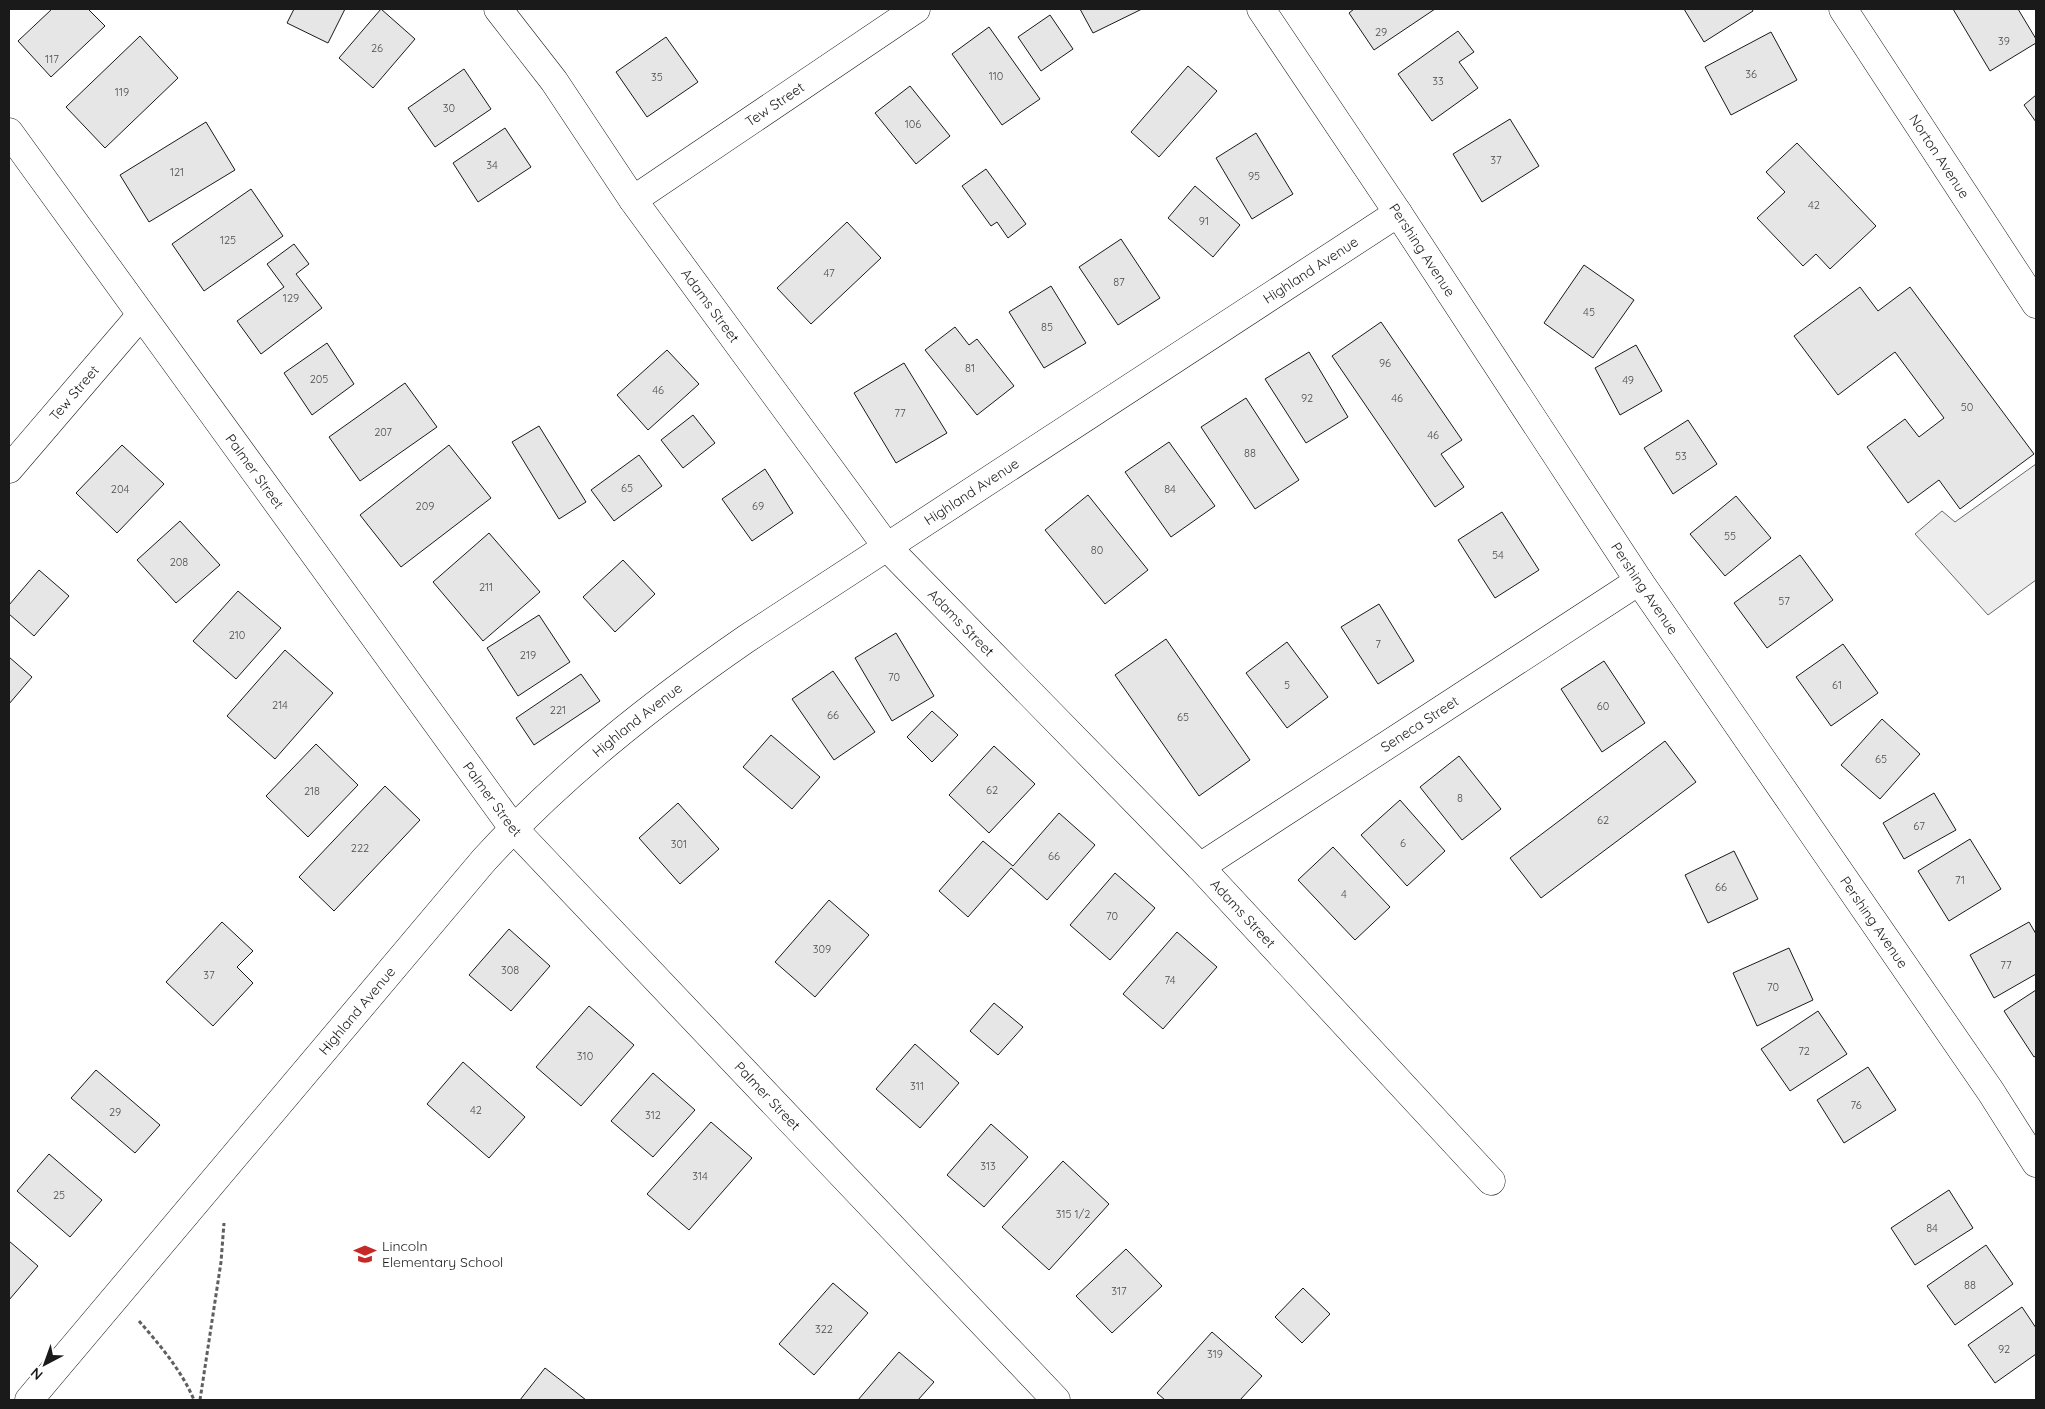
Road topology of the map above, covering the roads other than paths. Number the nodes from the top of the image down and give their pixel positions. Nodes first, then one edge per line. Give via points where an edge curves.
1 (498, 9) edge
2 (916, 9) edge
3 (1261, 9) edge
4 (1843, 9) edge
5 (9, 132) edge
6 (633, 200) junction
7 (1398, 213) junction
8 (2036, 304) edge
9 (140, 316) junction
10 (9, 470) edge
11 (887, 547) junction
12 (1640, 581) junction
13 (514, 828) junction
14 (1200, 867) junction
15 (2036, 1163) edge
16 (1491, 1181) dead end
17 (29, 1400) edge
18 (1056, 1400) edge

1 - 6 street, Adams Street via 554,80
2 - 6 street, Tew Street
3 - 7 street, Pershing Avenue
4 - 8 street, Norton Avenue
5 - 9 street, Palmer Street
6 - 11 street, Adams Street
7 - 11 street, Highland Avenue
7 - 12 street, Pershing Avenue
9 - 10 street, Tew Street
9 - 13 street, Palmer Street
11 - 13 street, Highland Avenue via 696,674 570,773
11 - 14 street, Adams Street
12 - 14 street, Seneca Street
12 - 15 street, Pershing Avenue
13 - 17 street, Highland Avenue
13 - 18 street, Palmer Street
14 - 16 street, Adams Street

